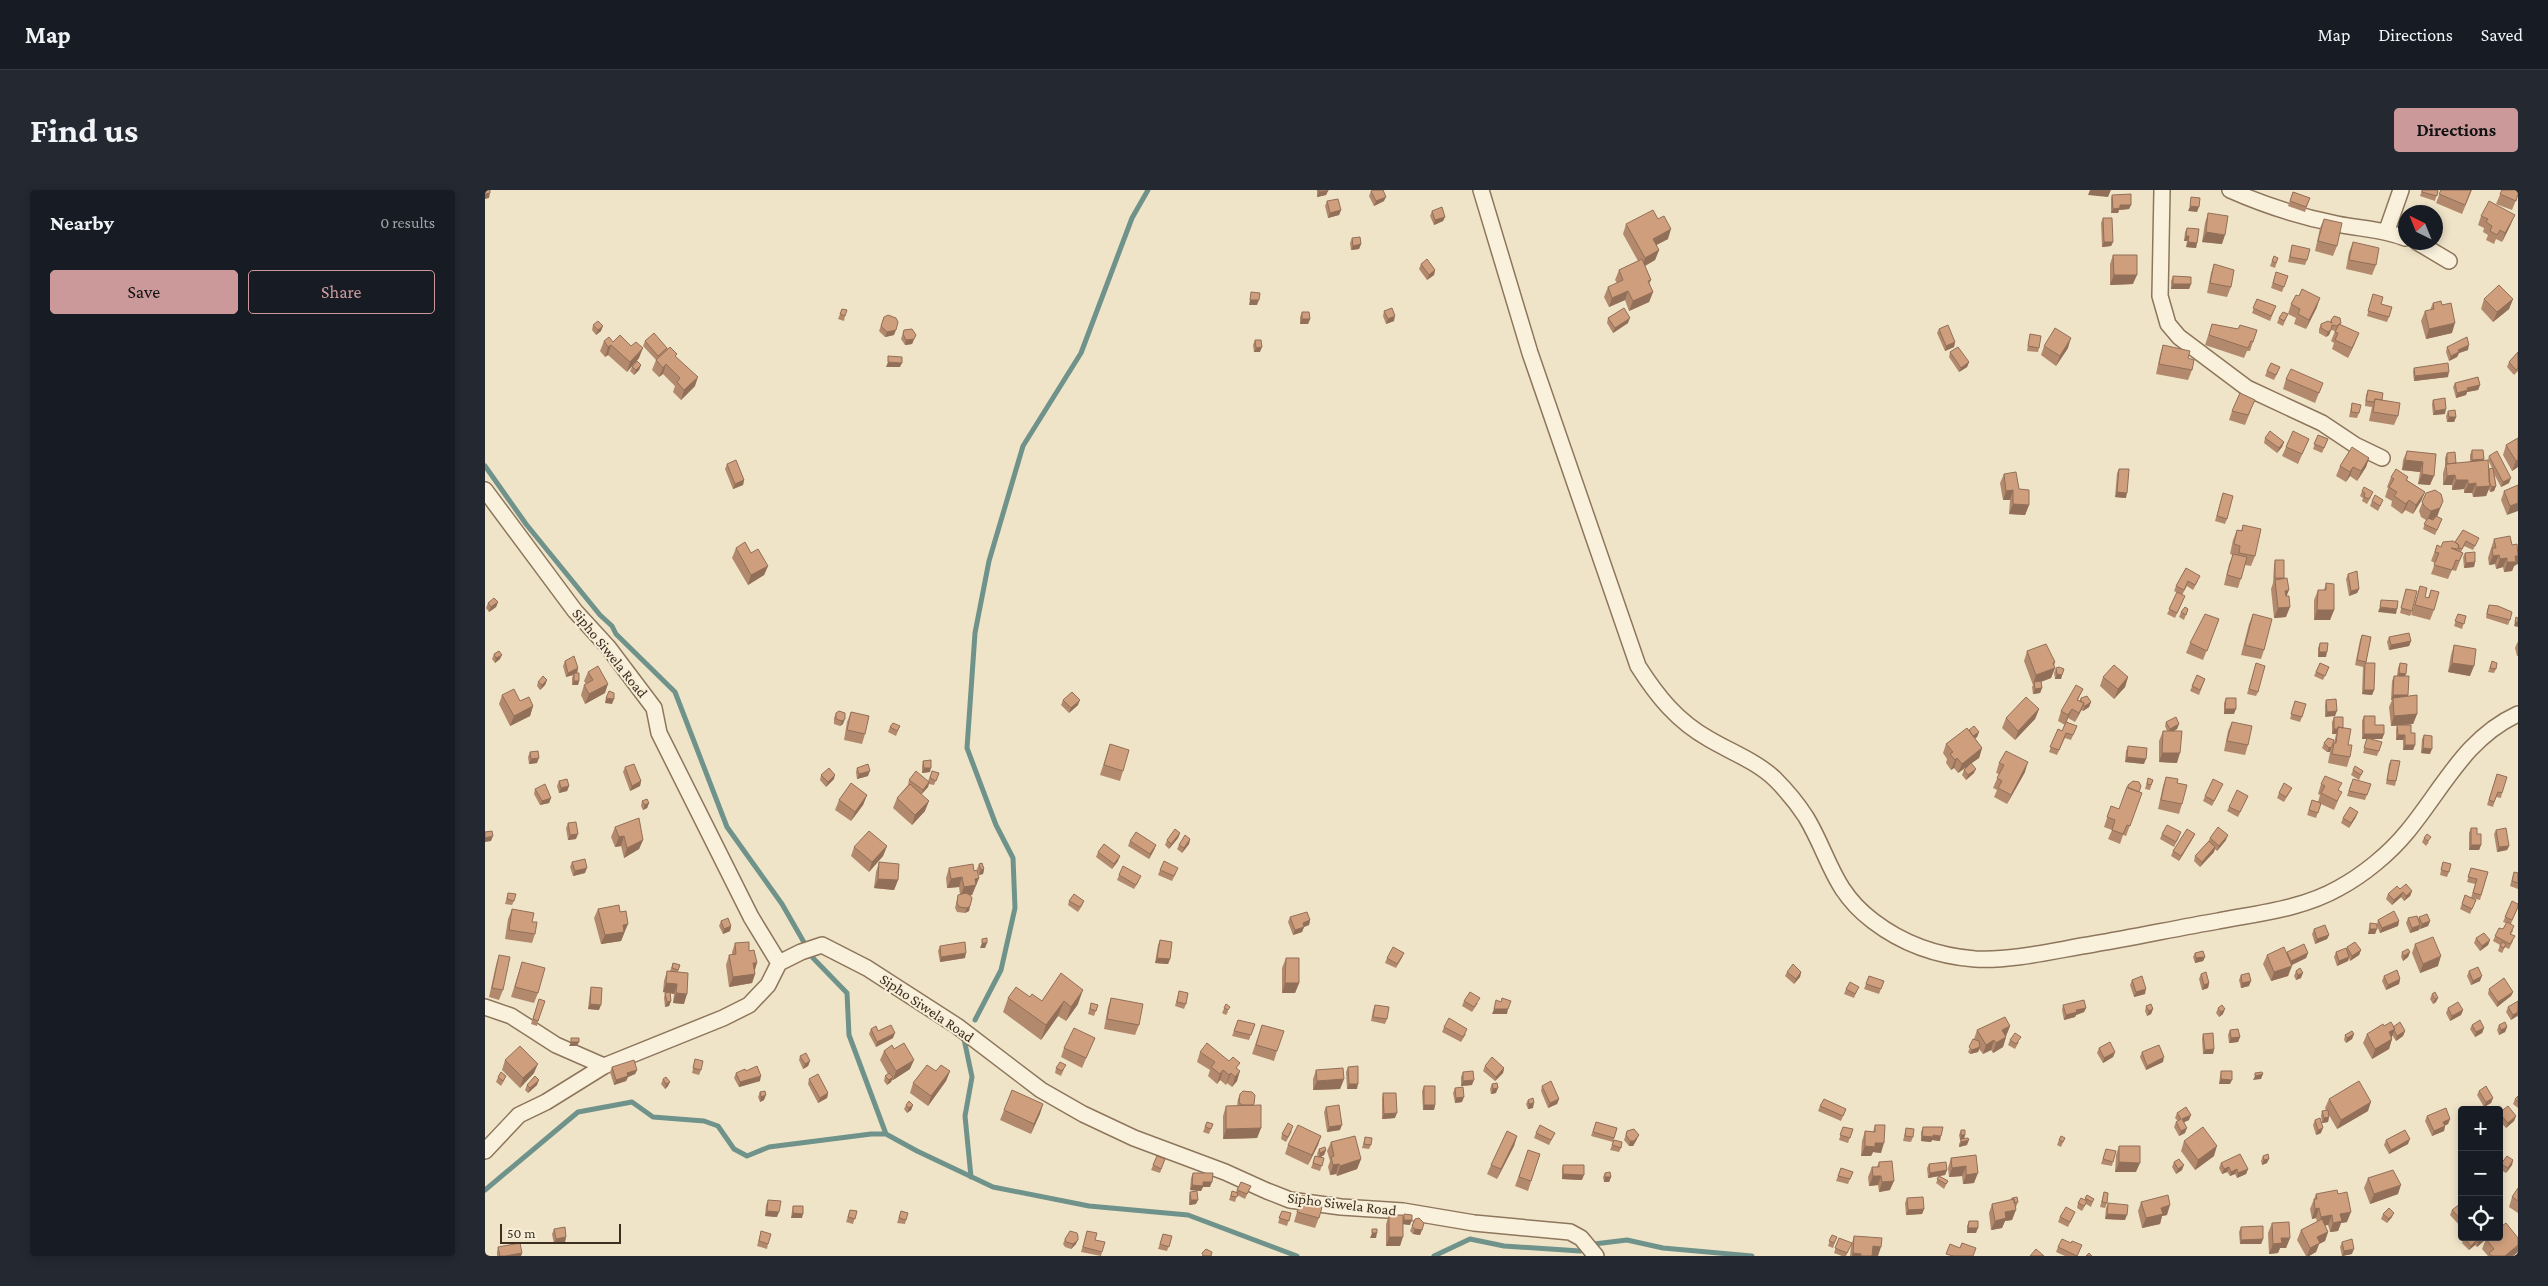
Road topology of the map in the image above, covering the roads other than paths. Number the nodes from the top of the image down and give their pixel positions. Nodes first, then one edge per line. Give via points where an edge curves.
1 (1481, 190) edge
2 (2162, 190) edge
3 (2230, 190) edge
4 (2401, 190) edge
5 (2387, 230) junction
6 (2398, 235) edge
7 (2430, 250) edge
8 (2449, 261) dead end
9 (2382, 458) dead end
10 (485, 490) edge
11 (2518, 714) edge
12 (779, 963) junction
13 (485, 1007) edge
14 (604, 1066) junction
15 (485, 1152) edge
16 (1595, 1256) edge

1 - 11 street via 1530,353 1638,666 1657,696 1683,722 1758,765 1783,788 1807,818 1829,868 1846,894 1863,912 1899,939 1951,956 1996,958 2109,942 2302,904 2339,888 2379,858 2405,834 2467,752 2487,733
2 - 9 street via 2160,296 2168,324 2179,337 2247,388 2322,423
3 - 5 street via 2261,203 2337,224
4 - 5 street
5 - 6 street
7 - 8 street
10 - 12 street, Sipho Siwela Road via 575,611 608,647 654,708 659,733 751,917
12 - 14 street via 768,985 749,1005
12 - 16 street, Sipho Siwela Road via 822,945 867,968 957,1026 1041,1090 1083,1114 1134,1138 1290,1200 1570,1232 1581,1238
13 - 14 street via 511,1016 556,1045
14 - 15 street via 519,1115

